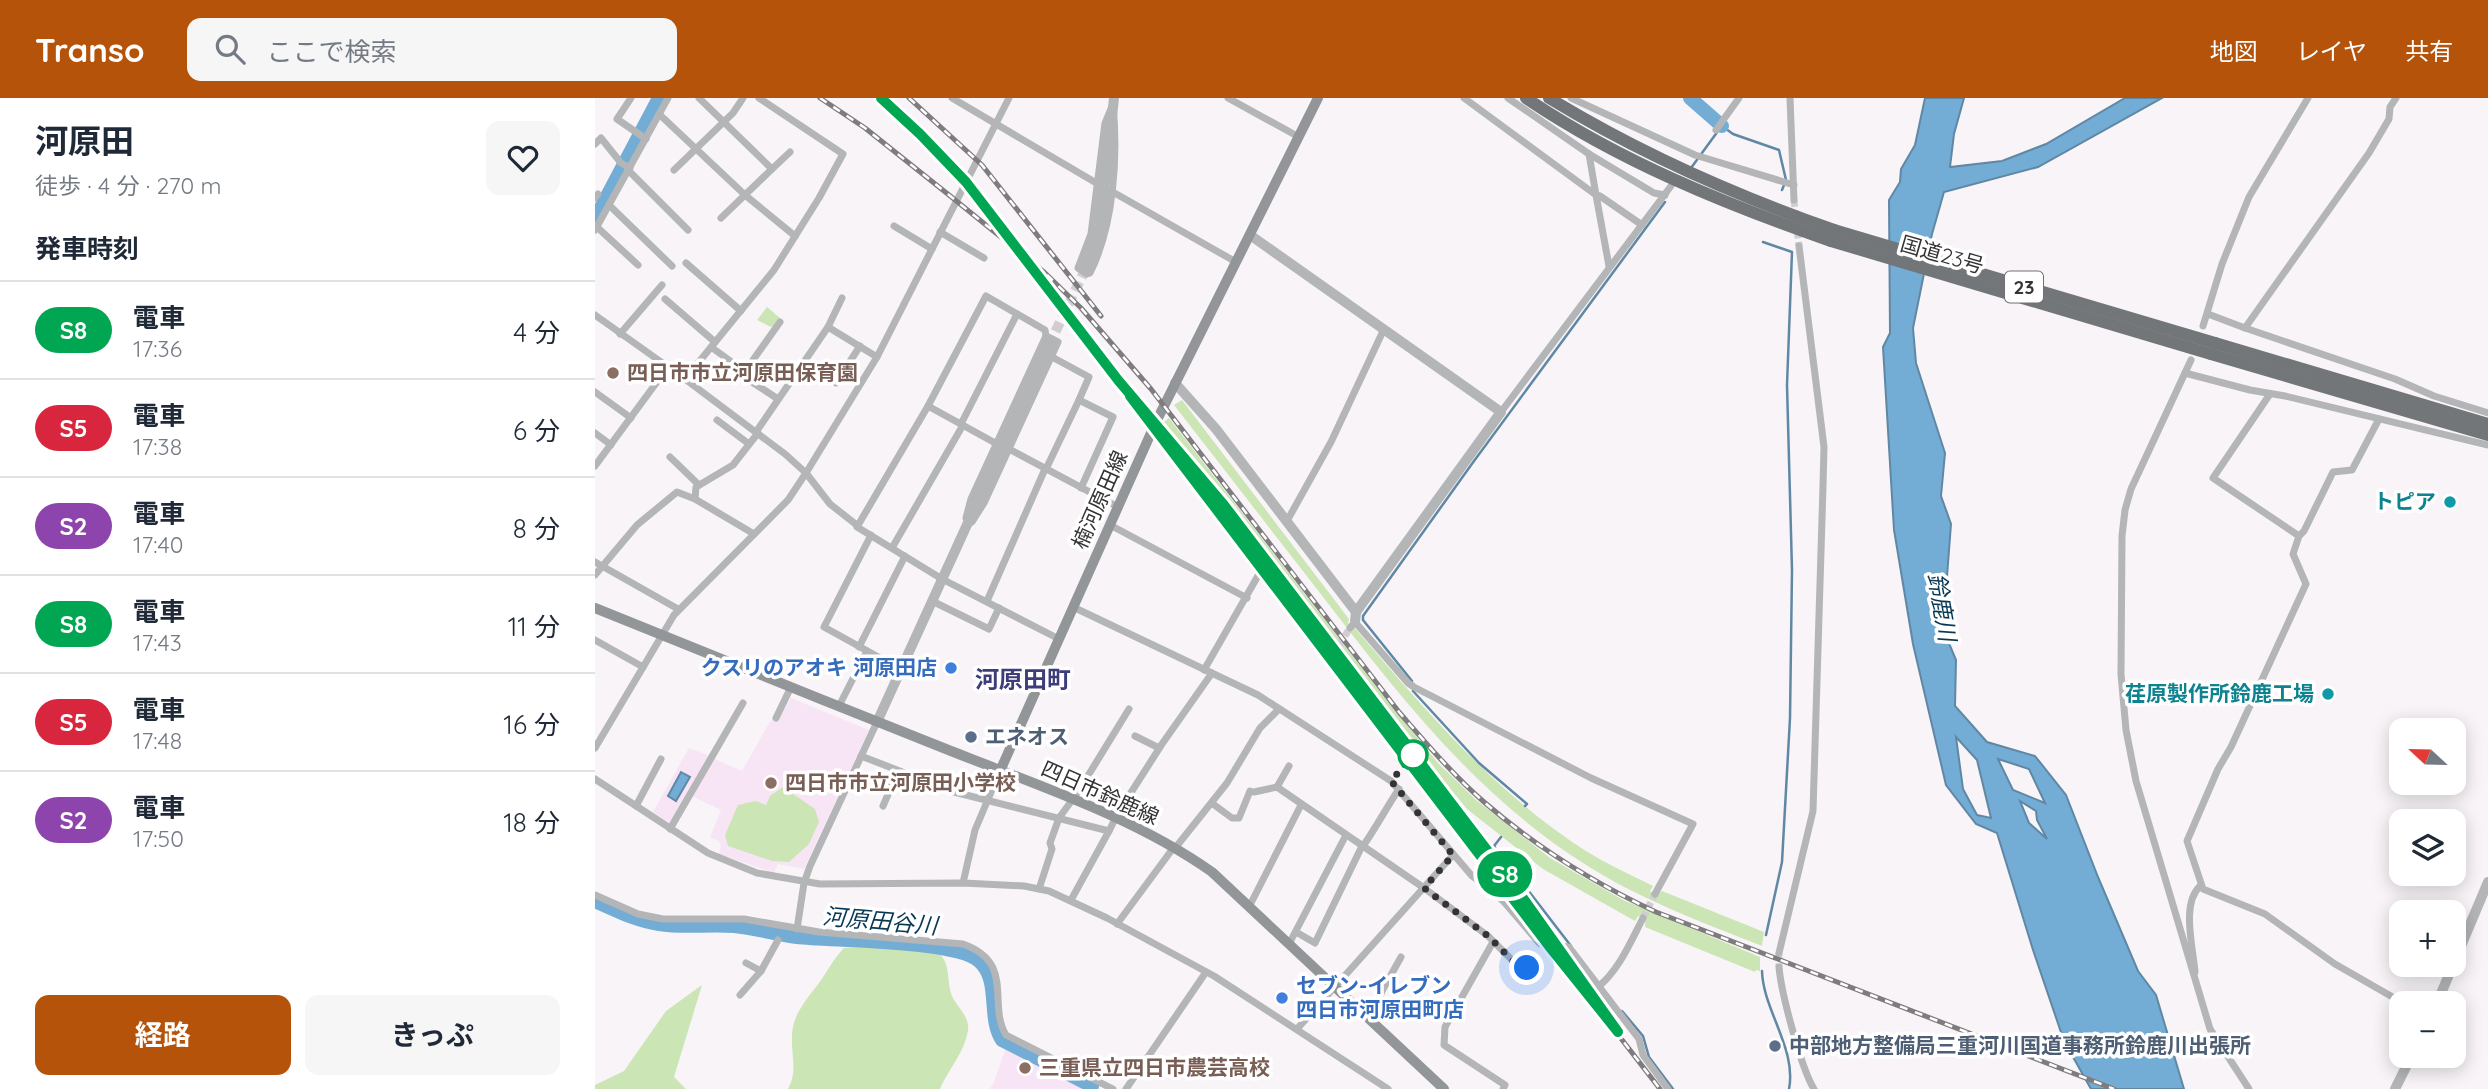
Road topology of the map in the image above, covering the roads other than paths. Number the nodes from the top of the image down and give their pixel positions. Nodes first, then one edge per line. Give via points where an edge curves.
1 (631, 98) edge
2 (668, 98) edge
3 (699, 98) edge
4 (743, 98) edge
5 (759, 98) edge
6 (952, 98) edge
7 (1009, 98) edge
8 (1228, 98) edge
9 (1318, 98) edge
10 (1464, 98) edge
11 (1508, 98) edge
12 (1526, 98) edge
13 (1549, 98) edge
14 (1571, 98) edge
15 (1739, 98) edge
16 (1790, 98) edge
17 (2308, 98) edge
18 (2396, 98) edge
19 (1579, 100) edge
20 (1114, 101) edge
21 (659, 114) junction
22 (724, 122) junction
23 (995, 125) junction
24 (1717, 129) dead end
25 (642, 136) junction
26 (1299, 136) junction
27 (595, 144) edge
28 (697, 149) junction
29 (790, 152) dead end
30 (1589, 154) junction
31 (1698, 156) junction
32 (1686, 166) dead end
33 (627, 167) junction
34 (772, 169) junction
35 (674, 170) dead end
36 (1098, 184) junction
37 (1792, 184) junction
38 (1671, 186) dead end
39 (1111, 191) junction
40 (745, 195) junction
41 (1596, 195) junction
42 (1665, 195) junction
43 (1794, 201) tunnel mouth
44 (609, 205) junction
45 (721, 218) dead end
46 (1642, 225) junction
47 (894, 226) dead end
48 (596, 228) edge
49 (688, 230) dead end
50 (940, 232) junction
51 (1250, 234) junction
52 (1832, 235) junction
53 (795, 236) junction
54 (1799, 246) tunnel mouth
55 (932, 249) junction
56 (984, 258) dead end
57 (1236, 262) junction
58 (686, 263) dead end
59 (638, 265) dead end
60 (672, 265) dead end
61 (1087, 266) tunnel mouth
62 (1609, 266) junction
63 (662, 285) dead end
64 (842, 298) dead end
65 (665, 299) dead end
66 (741, 311) junction
67 (1017, 314) junction
68 (2209, 314) junction
69 (595, 315) edge
70 (780, 322) dead end
71 (2203, 326) dead end
72 (828, 327) junction
73 (2245, 328) junction
74 (1384, 329) junction
75 (620, 334) junction
76 (1047, 341) junction
77 (713, 345) junction
78 (860, 346) junction
79 (2213, 349) junction
80 (877, 357) junction
81 (1052, 357) junction
82 (2191, 360) dead end
83 (669, 367) junction
84 (747, 373) junction
85 (2185, 373) junction
86 (685, 379) junction
87 (836, 383) dead end
88 (1175, 383) junction
89 (595, 393) edge
90 (2270, 394) junction
91 (778, 399) junction
92 (1079, 400) junction
93 (928, 406) junction
94 (1501, 412) junction
95 (2488, 413) edge
96 (631, 418) junction
97 (2379, 419) junction
98 (717, 420) dead end
99 (2488, 424) edge
100 (962, 425) junction
101 (595, 433) edge
102 (757, 433) junction
103 (2488, 435) edge
104 (611, 444) junction
105 (749, 444) junction
106 (997, 444) junction
107 (2488, 445) edge
108 (1009, 449) junction
109 (670, 457) dead end
110 (596, 463) edge
111 (1046, 469) junction
112 (807, 473) junction
113 (699, 485) junction
114 (1081, 488) junction
115 (695, 499) junction
116 (1118, 507) junction
117 (1287, 522) junction
118 (1110, 525) junction
119 (858, 526) junction
120 (754, 534) junction
121 (871, 535) junction
122 (961, 535) junction
123 (2299, 536) junction
124 (892, 548) junction
125 (905, 556) junction
126 (599, 564) edge
127 (1259, 574) dead end
128 (595, 575) edge
129 (942, 579) junction
130 (1247, 598) junction
131 (932, 601) junction
132 (987, 601) junction
133 (1073, 607) junction
134 (595, 608) edge
135 (999, 608) junction
136 (678, 610) junction
137 (1354, 621) junction
138 (662, 635) junction
139 (1059, 639) junction
140 (595, 640) edge
141 (859, 647) junction
142 (867, 651) junction
143 (642, 667) junction
144 (900, 669) junction
145 (1208, 671) junction
146 (791, 687) junction
147 (743, 703) dead end
148 (839, 706) junction
149 (1129, 709) dead end
150 (1279, 709) junction
151 (776, 718) dead end
152 (877, 722) junction
153 (1135, 736) dead end
154 (595, 748) edge
155 (1159, 748) junction
156 (861, 755) junction
157 (661, 759) dead end
158 (1289, 766) dead end
159 (898, 771) junction
160 (1000, 771) junction
161 (595, 779) edge
162 (1277, 787) junction
163 (1399, 789) junction
164 (1072, 800) junction
165 (987, 801) junction
166 (1213, 804) junction
167 (1301, 805) junction
168 (636, 806) junction
169 (883, 806) dead end
170 (1059, 818) junction
171 (1115, 818) junction
172 (670, 828) junction
173 (1109, 831) junction
174 (1346, 835) junction
175 (1362, 846) junction
176 (1175, 847) junction
177 (1453, 855) junction
178 (804, 883) junction
179 (963, 883) junction
180 (2488, 883) edge
181 (2200, 886) junction
182 (1424, 888) junction
183 (1039, 889) junction
184 (1655, 894) tunnel mouth
185 (595, 895) edge
186 (1071, 900) junction
187 (1248, 907) junction
188 (1643, 918) tunnel mouth
189 (1117, 924) junction
190 (797, 929) junction
191 (1296, 932) junction
192 (778, 940) dead end
193 (1493, 942) junction
194 (1289, 944) junction
195 (1779, 953) tunnel mouth
196 (1401, 957) dead end
197 (746, 963) dead end
198 (1779, 967) tunnel mouth
199 (1527, 968) dead end
200 (761, 971) junction
201 (1206, 972) junction
202 (2196, 983) junction
203 (1336, 987) junction
204 (1598, 987) junction
205 (2442, 991) edge
206 (740, 995) dead end
207 (2389, 995) edge
208 (1371, 1020) junction
209 (1297, 1029) junction
210 (2406, 1068) edge
211 (1113, 1089) edge
212 (1126, 1089) edge
213 (1388, 1089) edge
214 (1444, 1089) edge
215 (1503, 1089) edge
216 (1668, 1089) edge
217 (1814, 1089) edge
218 (2249, 1089) edge
219 (2395, 1089) edge

1 - 25 street via 617,119
2 - 21 street
3 - 22 street
4 - 22 street
5 - 53 street via 843,154
6 - 23 street
7 - 23 street
8 - 26 street
9 - 26 main road, 楠河原田線
10 - 41 street
11 - 30 street
12 - 52 highway, 国道23号 / 23 via 1669,177 1775,222
13 - 52 highway, 国道23号 / 23 via 1662,161
14 - 19 street
15 - 24 street
16 - 37 street
17 - 68 street via 2249,197 2222,264
18 - 73 street via 2369,153
19 - 31 street
20 - 36 street via 1105,123
20 - 39 street via 1117,139
20 - 61 street via 1100,227
21 - 25 street
21 - 28 street
22 - 28 street
22 - 34 street
23 - 36 street
23 - 50 street
25 - 33 street
26 - 51 main road, 楠河原田線
27 - 33 street via 601,138
28 - 35 street
28 - 40 street
29 - 34 street
30 - 41 street
30 - 42 street
31 - 32 street
31 - 37 street
33 - 44 street
33 - 49 street
34 - 40 street
36 - 39 street via 1091,234 1078,268 1087,274 1103,241
37 - 43 street
38 - 42 street
39 - 57 street
40 - 45 street
40 - 53 street
41 - 46 street
41 - 62 street
42 - 46 street
44 - 48 street
44 - 60 street
46 - 62 street
47 - 55 street
48 - 59 street
50 - 55 street
50 - 56 street
51 - 57 main road, 楠河原田線
51 - 74 street
52 - 79 highway, 国道23号 / 23, bridge
53 - 66 street
54 - 195 street via 1824,447 1823,500 1813,811
55 - 80 street
57 - 88 main road, 楠河原田線
58 - 66 street
62 - 94 street
63 - 75 street
64 - 72 street
65 - 77 street
66 - 77 street
67 - 76 street via 1045,330
67 - 93 street via 986,296
67 - 100 street
68 - 71 street
68 - 73 street
69 - 75 street
70 - 84 street
72 - 78 street
72 - 91 street
73 - 95 street
74 - 94 street
74 - 117 street
75 - 83 street
76 - 81 street via 1058,342
76 - 106 street
76 - 122 street
77 - 84 street
77 - 86 street
78 - 80 street
78 - 87 street
79 - 99 highway, 国道23号 / 23
79 - 103 highway, 国道23号 / 23
80 - 112 street
81 - 92 street via 1089,377
81 - 108 street
82 - 85 street
83 - 86 street
83 - 96 street
84 - 91 street via 752,382
85 - 90 street
85 - 202 street via 2125,510 2121,674 2136,780
86 - 102 street
88 - 116 main road, 楠河原田線
88 - 117 street
89 - 96 street
90 - 97 street
90 - 123 street via 2213,478
91 - 102 street
92 - 111 street
92 - 114 street via 1113,417
93 - 100 street
93 - 119 street
94 - 137 street
96 - 104 street
97 - 107 street
97 - 123 street via 2352,470 2333,472
98 - 105 street
100 - 106 street
100 - 124 street
101 - 104 street
102 - 105 street
102 - 112 street
104 - 110 street
105 - 113 street via 733,465
106 - 122 street via 971,499
108 - 111 street
108 - 122 street via 984,503
109 - 113 street
111 - 114 street
111 - 132 street
112 - 119 street via 830,504
112 - 120 street
113 - 115 street
114 - 116 street
115 - 120 street
115 - 126 street via 677,492
116 - 118 main road, 楠河原田線
117 - 137 street
118 - 130 street
118 - 133 main road, 楠河原田線
119 - 121 street
120 - 136 street
121 - 124 street
121 - 141 street via 824,627
122 - 129 street
123 - 181 street via 2293,554 2306,584 2187,837
124 - 125 street
125 - 129 street
125 - 141 street
126 - 128 street
126 - 136 street
127 - 130 street
129 - 131 street
129 - 132 street
130 - 145 street
131 - 135 street via 989,629
131 - 144 street
132 - 135 street
133 - 139 main road, 楠河原田線
133 - 145 street
134 - 138 main road, 四日市鈴鹿線
135 - 139 street
136 - 138 street
137 - 184 street via 1408,684 1591,778 1693,824
138 - 143 street
138 - 146 main road, 四日市鈴鹿線
139 - 160 main road, 楠河原田線
140 - 143 street
141 - 142 street
142 - 144 street
142 - 148 street
143 - 154 street
144 - 152 street
145 - 150 street
145 - 155 street
146 - 148 main road, 四日市鈴鹿線
146 - 151 street
147 - 172 street
148 - 152 main road, 四日市鈴鹿線
149 - 164 street
150 - 163 street
150 - 166 street via 1261,728
152 - 156 street
152 - 160 main road, 四日市鈴鹿線
153 - 155 street
155 - 171 street
156 - 159 street
156 - 178 street
157 - 168 street
158 - 162 street
159 - 165 street
159 - 169 street
160 - 164 main road, 四日市鈴鹿線
160 - 165 street
161 - 168 street
162 - 166 street via 1252,791 1240,818
162 - 167 street
163 - 175 street
163 - 177 street
164 - 170 street
164 - 171 main road, 四日市鈴鹿線
165 - 170 street
165 - 179 street
166 - 176 street
167 - 174 street
167 - 187 street
168 - 172 street
170 - 173 street
170 - 183 street
171 - 173 street
171 - 176 main road, 四日市鈴鹿線
172 - 178 street via 732,865
173 - 186 street
174 - 175 street
174 - 191 street
175 - 182 street
175 - 191 street via 1315,943
176 - 187 main road, 四日市鈴鹿線 via 1212,872
176 - 189 street
177 - 182 street
177 - 204 street via 1505,903 1540,944 1569,947
178 - 179 street
178 - 190 street
179 - 183 street
180 - 205 street
181 - 202 street via 2189,908
181 - 207 street via 2265,914 2335,964
182 - 193 street
182 - 203 street
183 - 186 street
185 - 190 street via 654,918 744,919
186 - 189 street
187 - 194 main road, 四日市鈴鹿線
188 - 204 street via 1626,951
189 - 201 street
190 - 211 street via 974,948 994,971 1006,1035
191 - 194 street
192 - 200 street
193 - 199 street via 1516,964
193 - 215 street via 1445,1027 1444,1045 1505,1085
194 - 203 main road, 四日市鈴鹿線
196 - 208 street
197 - 200 street
198 - 217 street
200 - 206 street
201 - 209 street
201 - 212 street
202 - 218 street via 2210,1029
203 - 208 main road, 四日市鈴鹿線
203 - 209 street
204 - 216 street via 1639,1039 1643,1055
208 - 214 main road, 四日市鈴鹿線
209 - 213 street
210 - 219 street

